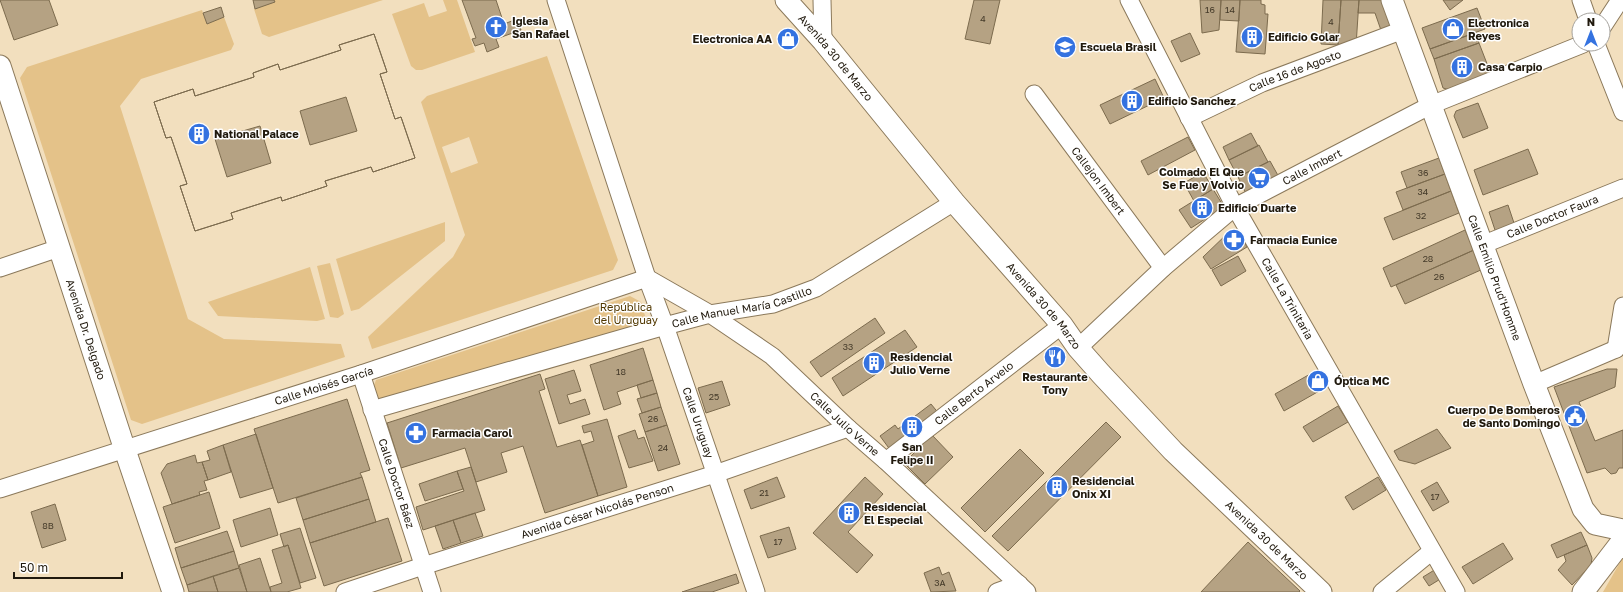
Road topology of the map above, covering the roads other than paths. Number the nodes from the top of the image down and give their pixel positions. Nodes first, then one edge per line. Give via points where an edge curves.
1 (556, 0) edge
2 (786, 0) edge
3 (822, 0) edge
4 (1129, 0) edge
5 (1392, 0) edge
6 (1581, 0) edge
7 (1620, 0) edge
8 (1585, 12) edge
9 (1611, 14) edge
10 (1403, 30) junction
11 (823, 41) junction
12 (1571, 49) edge
13 (1599, 52) edge
14 (0, 66) edge
15 (1034, 94) dead end
16 (1432, 105) junction
17 (1623, 112) edge
18 (1190, 118) junction
19 (1623, 188) edge
20 (954, 202) junction
21 (1235, 207) junction
22 (1482, 245) junction
23 (59, 248) junction
24 (0, 268) edge
25 (1163, 268) junction
26 (647, 278) junction
27 (1623, 306) edge
28 (710, 314) junction
29 (1062, 325) junction
30 (665, 326) junction
31 (1078, 348) junction
32 (1619, 351) edge
33 (361, 374) junction
34 (1534, 384) junction
35 (372, 410) junction
36 (848, 428) junction
37 (125, 450) junction
38 (886, 461) junction
39 (715, 474) junction
40 (0, 489) edge
41 (1623, 530) edge
42 (1623, 540) edge
43 (1432, 551) junction
44 (423, 566) junction
45 (1023, 588) edge
46 (173, 592) edge
47 (345, 592) edge
48 (432, 592) edge
49 (756, 592) edge
50 (997, 592) edge
51 (1321, 592) edge
52 (1382, 592) edge
53 (1456, 592) edge
54 (1583, 592) edge

1 - 26 street, Calle Uruguay
2 - 11 main road, Avenida 30 de Marzo
3 - 11 street
4 - 18 street, Calle La Trinitaria
5 - 10 main road, Calle Emilio Prud'Homme
6 - 8 street
7 - 9 street
10 - 16 main road, Calle Emilio Prud'Homme
10 - 18 street, Calle 16 de Agosto via 1262,83
11 - 20 main road, Avenida 30 de Marzo
12 - 16 street, Calle Imbert
13 - 17 street
14 - 23 main road, Avenida Dr. Delgado
15 - 25 street, Callejon Imbert
16 - 21 street, Calle Imbert
16 - 22 main road, Calle Emilio Prud'Homme
18 - 21 street, Calle La Trinitaria
19 - 22 street, Calle Doctor Faura
20 - 28 street, Calle Manuel María Castillo via 816,288 773,304
20 - 29 main road, Avenida 30 de Marzo
21 - 25 street, Calle Imbert
21 - 43 street, Calle La Trinitaria
22 - 34 main road, Calle Emilio Prud'Homme
23 - 24 street
23 - 37 main road, Avenida Dr. Delgado
25 - 31 street, Calle Imbert
26 - 28 street, Calle Julio Verne
26 - 30 street, Calle Uruguay
26 - 33 street, Calle Moisés García
27 - 32 street
28 - 30 street, Calle Manuel María Castillo
28 - 36 street, Calle Julio Verne via 772,356
29 - 31 main road, Avenida 30 de Marzo
29 - 38 street, Calle Berto Arvelo
30 - 35 street, Calle Manuel María Castillo
30 - 39 street, Calle Uruguay
31 - 51 main road, Avenida 30 de Marzo via 1173,451
32 - 34 street
33 - 35 street, Calle Doctor Báez
33 - 37 street, Calle Moisés García
34 - 41 main road, Calle Emilio Prud'Homme via 1583,510 1595,524
35 - 44 street, Calle Doctor Báez
36 - 38 street, Calle Julio Verne
36 - 39 street, Avenida César Nicolás Penson
37 - 40 street, Calle Moisés García
37 - 46 main road, Avenida Dr. Delgado
38 - 45 street, Calle Julio Verne
39 - 44 street, Avenida César Nicolás Penson
39 - 49 street, Calle Uruguay
42 - 54 main road
43 - 52 street
43 - 53 street, Calle La Trinitaria
44 - 47 street, Avenida César Nicolás Penson
44 - 48 street, Calle Doctor Báez
45 - 50 street

